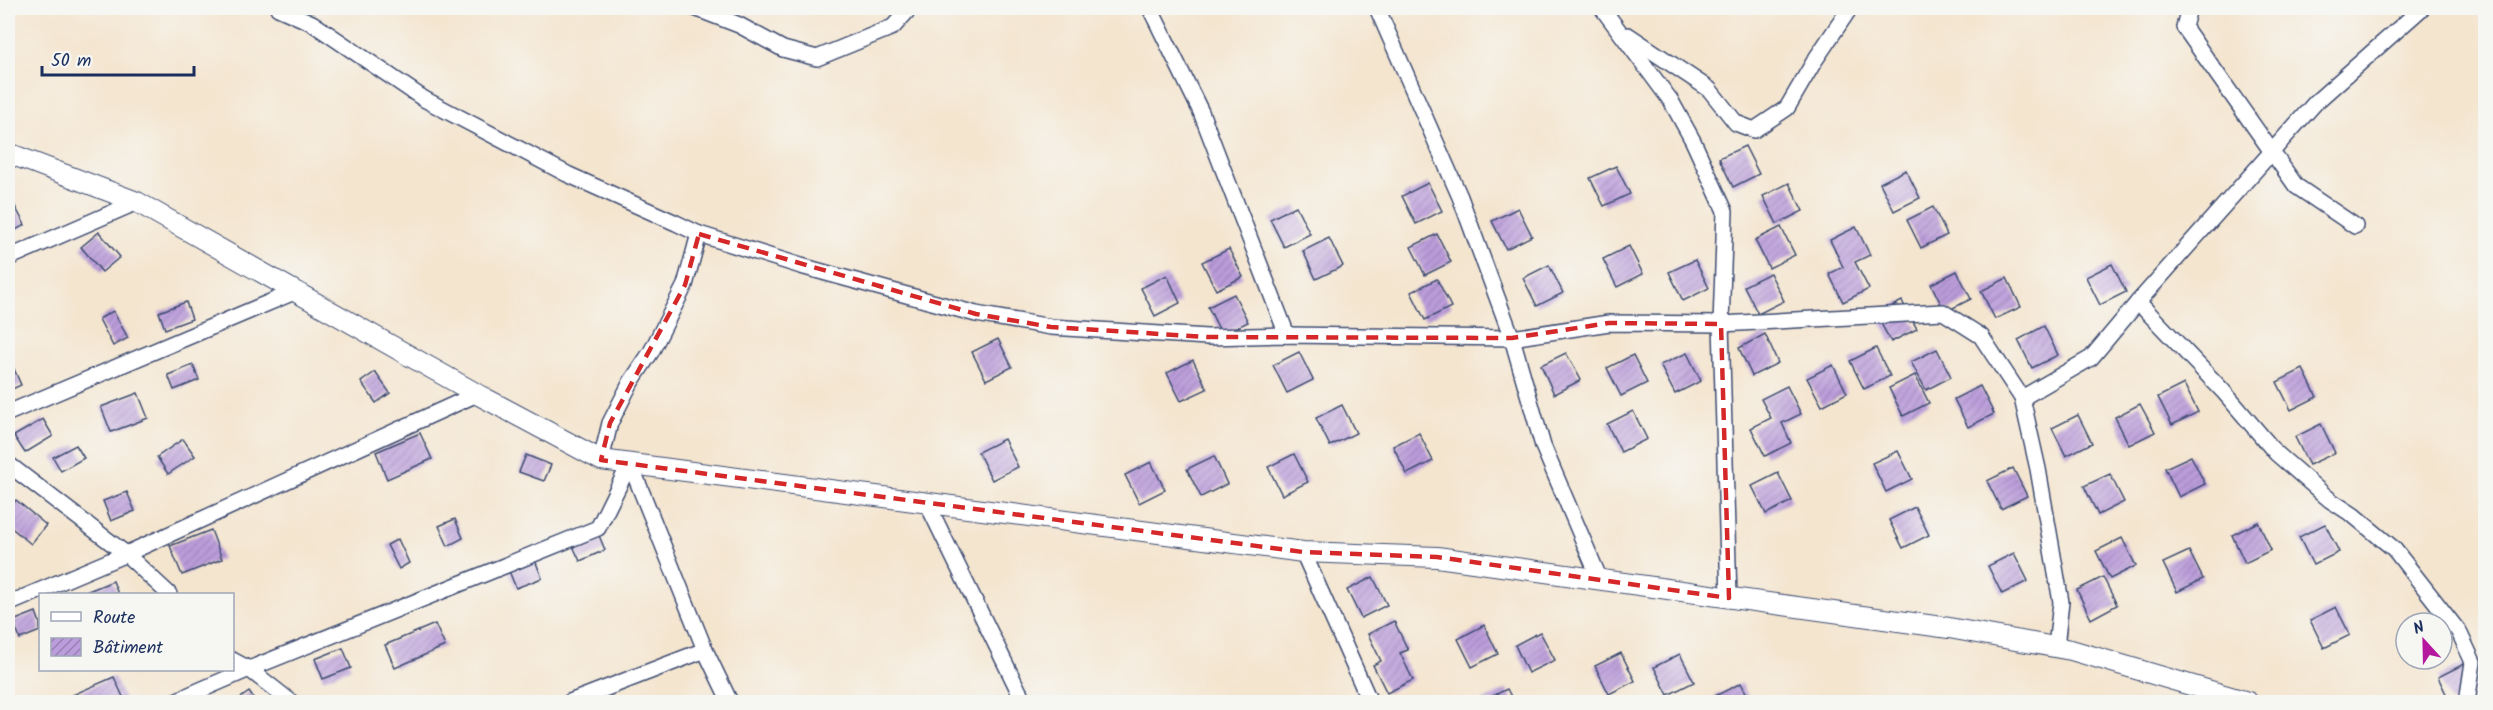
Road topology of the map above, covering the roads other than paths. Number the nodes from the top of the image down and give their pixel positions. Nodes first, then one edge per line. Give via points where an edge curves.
1 (278, 8) edge
2 (695, 8) edge
3 (909, 8) edge
4 (1150, 8) edge
5 (1377, 8) edge
6 (1602, 8) edge
7 (1850, 8) edge
8 (2189, 8) edge
9 (2422, 8) edge
10 (1618, 28) junction
11 (2271, 152) junction
12 (8, 153) edge
13 (137, 202) junction
14 (2355, 226) dead end
15 (699, 234) junction
16 (8, 258) edge
17 (294, 292) junction
18 (2138, 302) junction
19 (1721, 324) junction
20 (1287, 335) junction
21 (1512, 338) junction
22 (477, 394) junction
23 (2022, 398) junction
24 (8, 413) edge
25 (601, 460) junction
26 (630, 463) junction
27 (8, 464) edge
28 (926, 501) junction
29 (1302, 552) junction
30 (126, 554) junction
31 (1600, 580) junction
32 (168, 593) edge
33 (1729, 598) junction
34 (8, 604) edge
35 (2056, 647) junction
36 (705, 650) junction
37 (234, 661) edge
38 (249, 669) junction
39 (173, 702) edge
40 (291, 702) edge
41 (570, 702) edge
42 (730, 702) edge
43 (1024, 702) edge
44 (1370, 702) edge
45 (2248, 702) edge
46 (2467, 702) edge

1 - 15 street via 312,22 424,99 567,174
2 - 3 street via 783,49 818,58 893,27
4 - 20 street via 1200,112
5 - 21 street via 1460,197
6 - 10 street
7 - 10 street via 1786,108 1754,130 1736,123 1709,89
8 - 11 street via 2184,27
9 - 11 street via 2316,102
10 - 19 street via 1671,101 1725,211
11 - 14 street via 2296,186
11 - 18 street
12 - 13 street
13 - 16 street
13 - 17 street
15 - 20 street via 976,314 1051,327 1207,338
15 - 25 street via 685,285 610,423
17 - 22 street
17 - 24 street
18 - 23 street via 2091,358
18 - 46 street via 2276,453 2394,549 2459,632 2473,662
19 - 21 street via 1609,323
19 - 23 street via 1943,312 1981,336
19 - 33 street
20 - 21 street
21 - 31 street via 1543,446
22 - 25 street
22 - 30 street
23 - 35 street via 2061,602
25 - 26 street
26 - 28 street
26 - 36 street
26 - 38 street via 598,528
27 - 30 street
28 - 29 street
28 - 43 street
29 - 31 street via 1437,557
29 - 44 street
30 - 32 street
30 - 34 street
31 - 33 street
33 - 35 street
35 - 45 street
36 - 41 street
36 - 42 street
37 - 38 street
38 - 39 street
38 - 40 street

